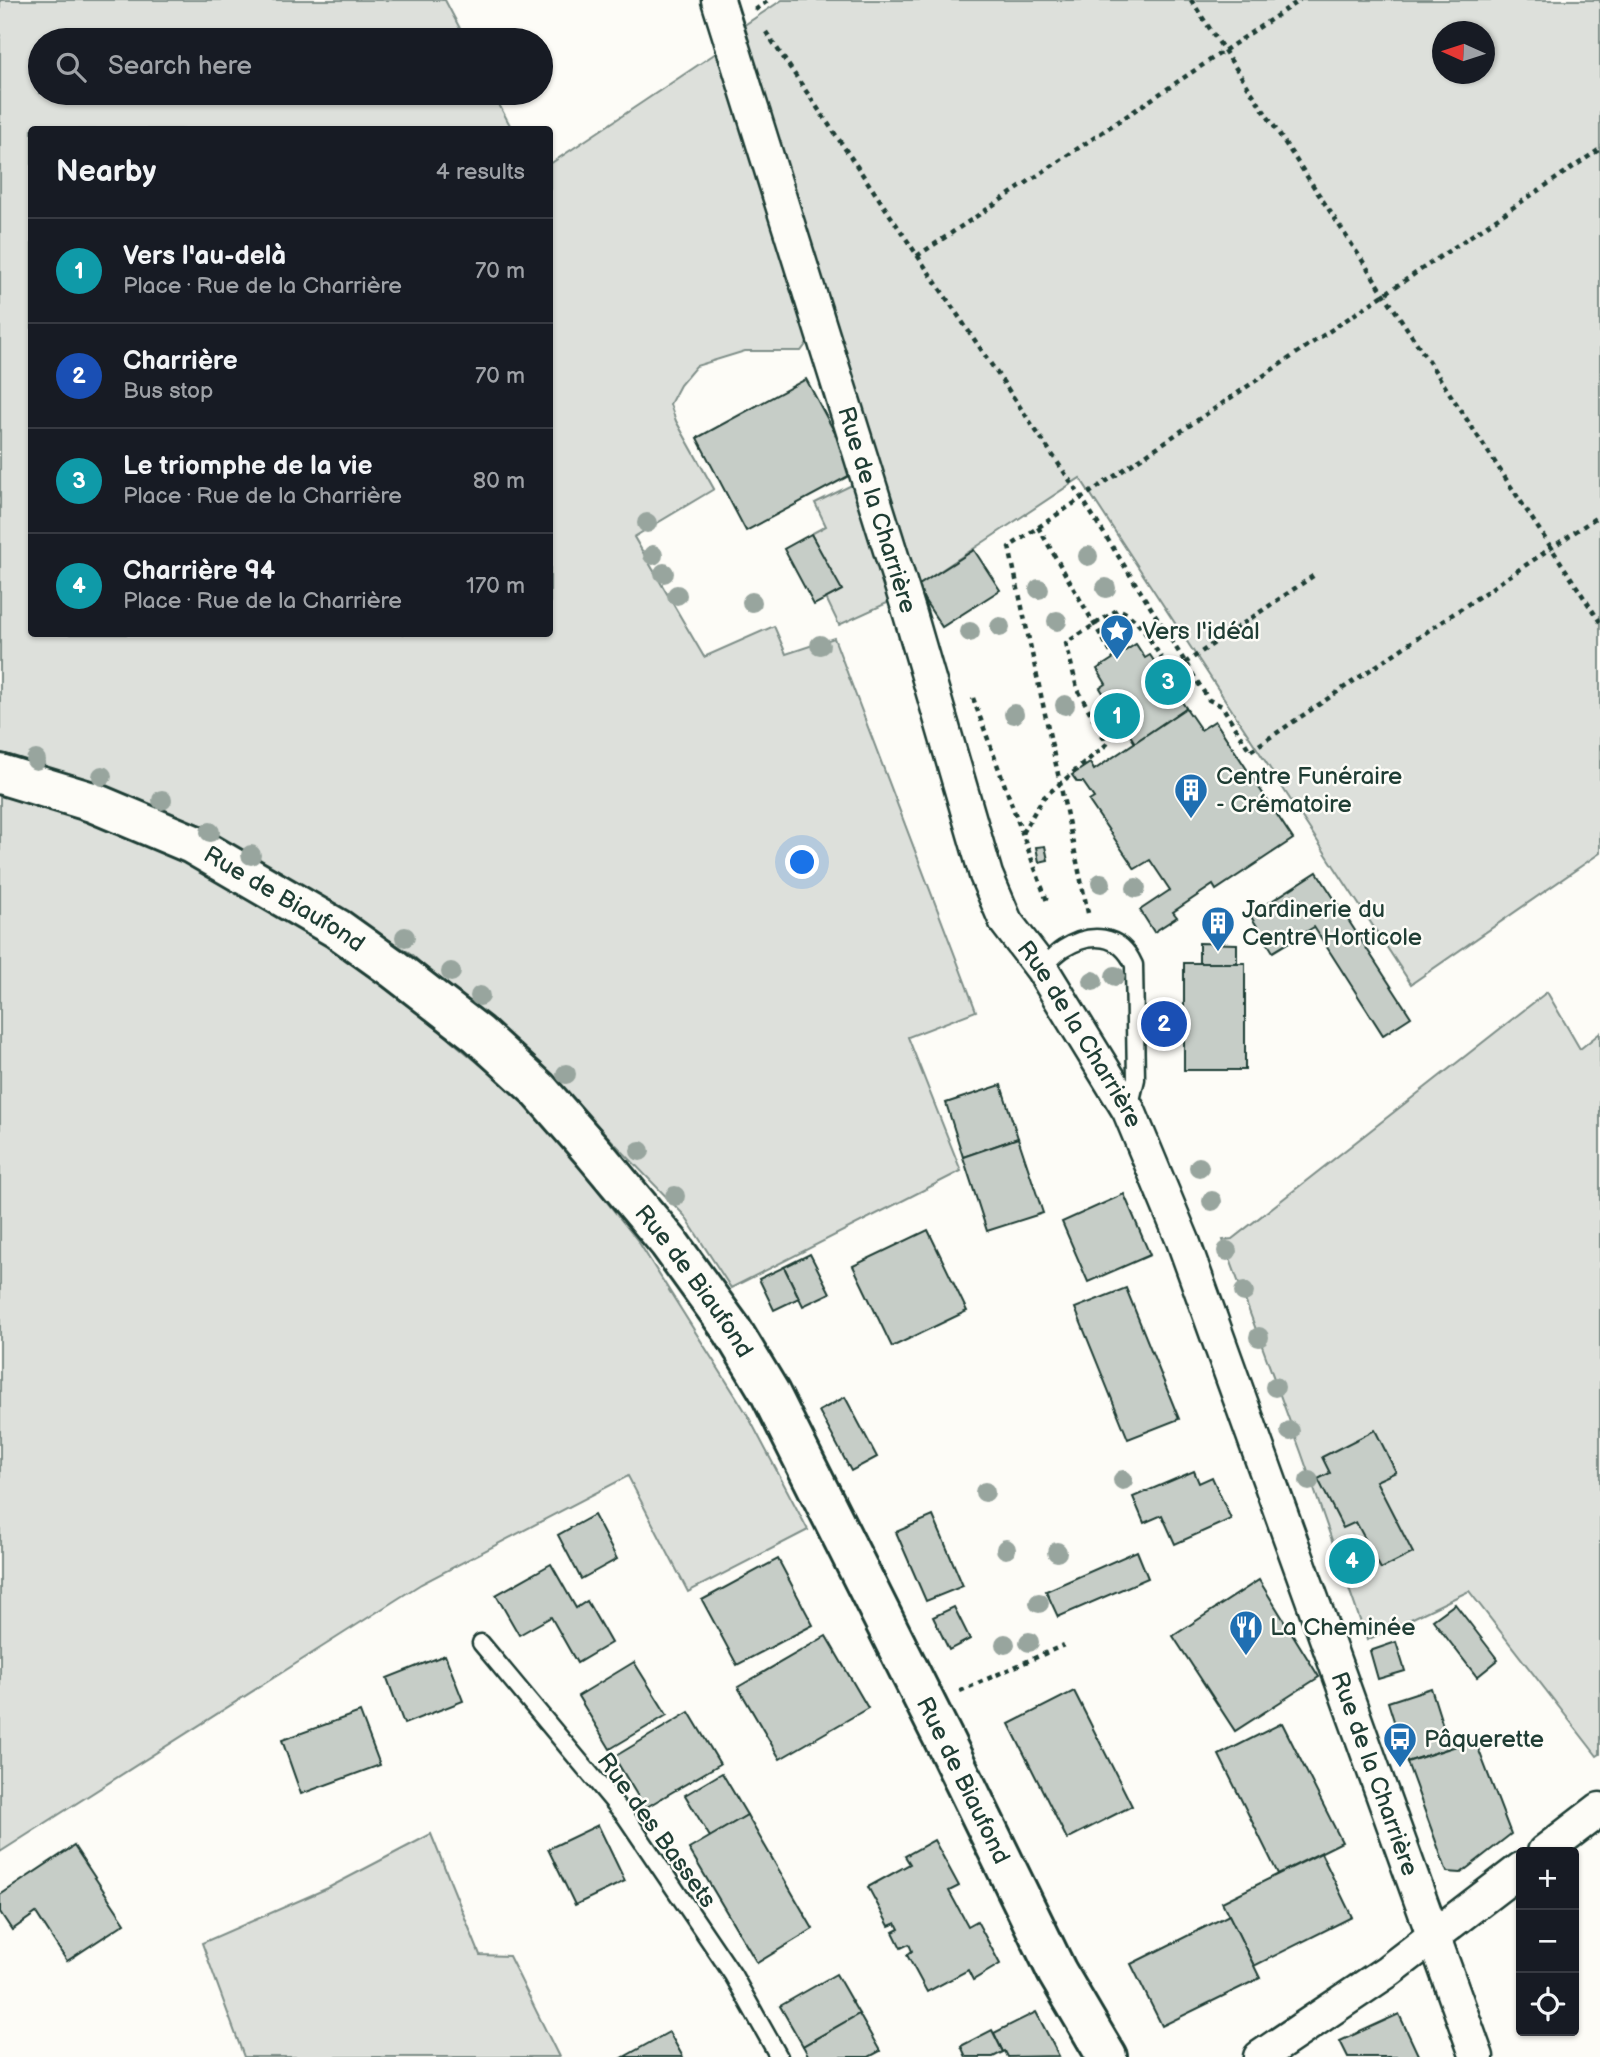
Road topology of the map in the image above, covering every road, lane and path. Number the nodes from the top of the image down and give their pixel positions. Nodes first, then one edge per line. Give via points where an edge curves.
1 (718, 0) edge
2 (769, 0) edge
3 (1191, 0) edge
4 (1300, 0) edge
5 (755, 10) dead end
6 (762, 25) dead end
7 (1223, 51) junction
8 (1600, 149) edge
9 (917, 256) junction
10 (1384, 294) junction
11 (1082, 498) junction
12 (1600, 515) edge
13 (1038, 527) junction
14 (1552, 549) junction
15 (1316, 574) dead end
16 (1600, 622) edge
17 (1096, 624) junction
18 (1114, 658) dead end
19 (1187, 665) junction
20 (970, 691) dead end
21 (0, 774) edge
22 (1060, 783) junction
23 (1022, 833) junction
24 (1048, 904) dead end
25 (1088, 914) dead end
26 (1042, 969) junction
27 (1129, 1111) junction
28 (481, 1643) dead end
29 (1064, 1645) dead end
30 (959, 1691) dead end
31 (1600, 1809) edge
32 (1551, 1847) edge
33 (1516, 1873) edge
34 (1435, 1936) junction
35 (779, 2057) edge
36 (1107, 2057) edge
37 (1260, 2057) edge
38 (1477, 2057) edge

1 - 26 street, Rue de la Charrière via 910,614 986,875 1006,922
2 - 5 path
3 - 7 path
4 - 7 path
6 - 9 path
7 - 9 path
7 - 10 path
8 - 10 path
9 - 11 path
10 - 11 path
10 - 14 path
11 - 13 path
11 - 19 path
12 - 14 path
13 - 17 path
13 - 22 path via 1009,547
14 - 16 path
14 - 19 path via 1250,751 1222,706 1209,700
15 - 19 path
17 - 18 path
17 - 19 path via 1125,610 1173,677
17 - 22 path via 1066,643 1077,688 1107,744
20 - 23 path
21 - 36 main road, Rue de Biaufond via 92,802 192,845 338,929 478,1034 538,1089 594,1153 669,1242 732,1329 771,1393 1057,1972
22 - 23 path via 1043,798
22 - 25 path
23 - 24 path
26 - 27 street, Rue de la Charrière
26 - 27 lane via 1061,950 1088,939 1102,938 1128,951 1134,965 1136,1079
27 - 34 street, Rue de la Charrière via 1183,1241
28 - 35 lane, Rue des Bassets via 626,1817 733,1975
29 - 30 path
31 - 32 street
33 - 34 street
34 - 37 street
34 - 38 street, Rue de la Charrière

